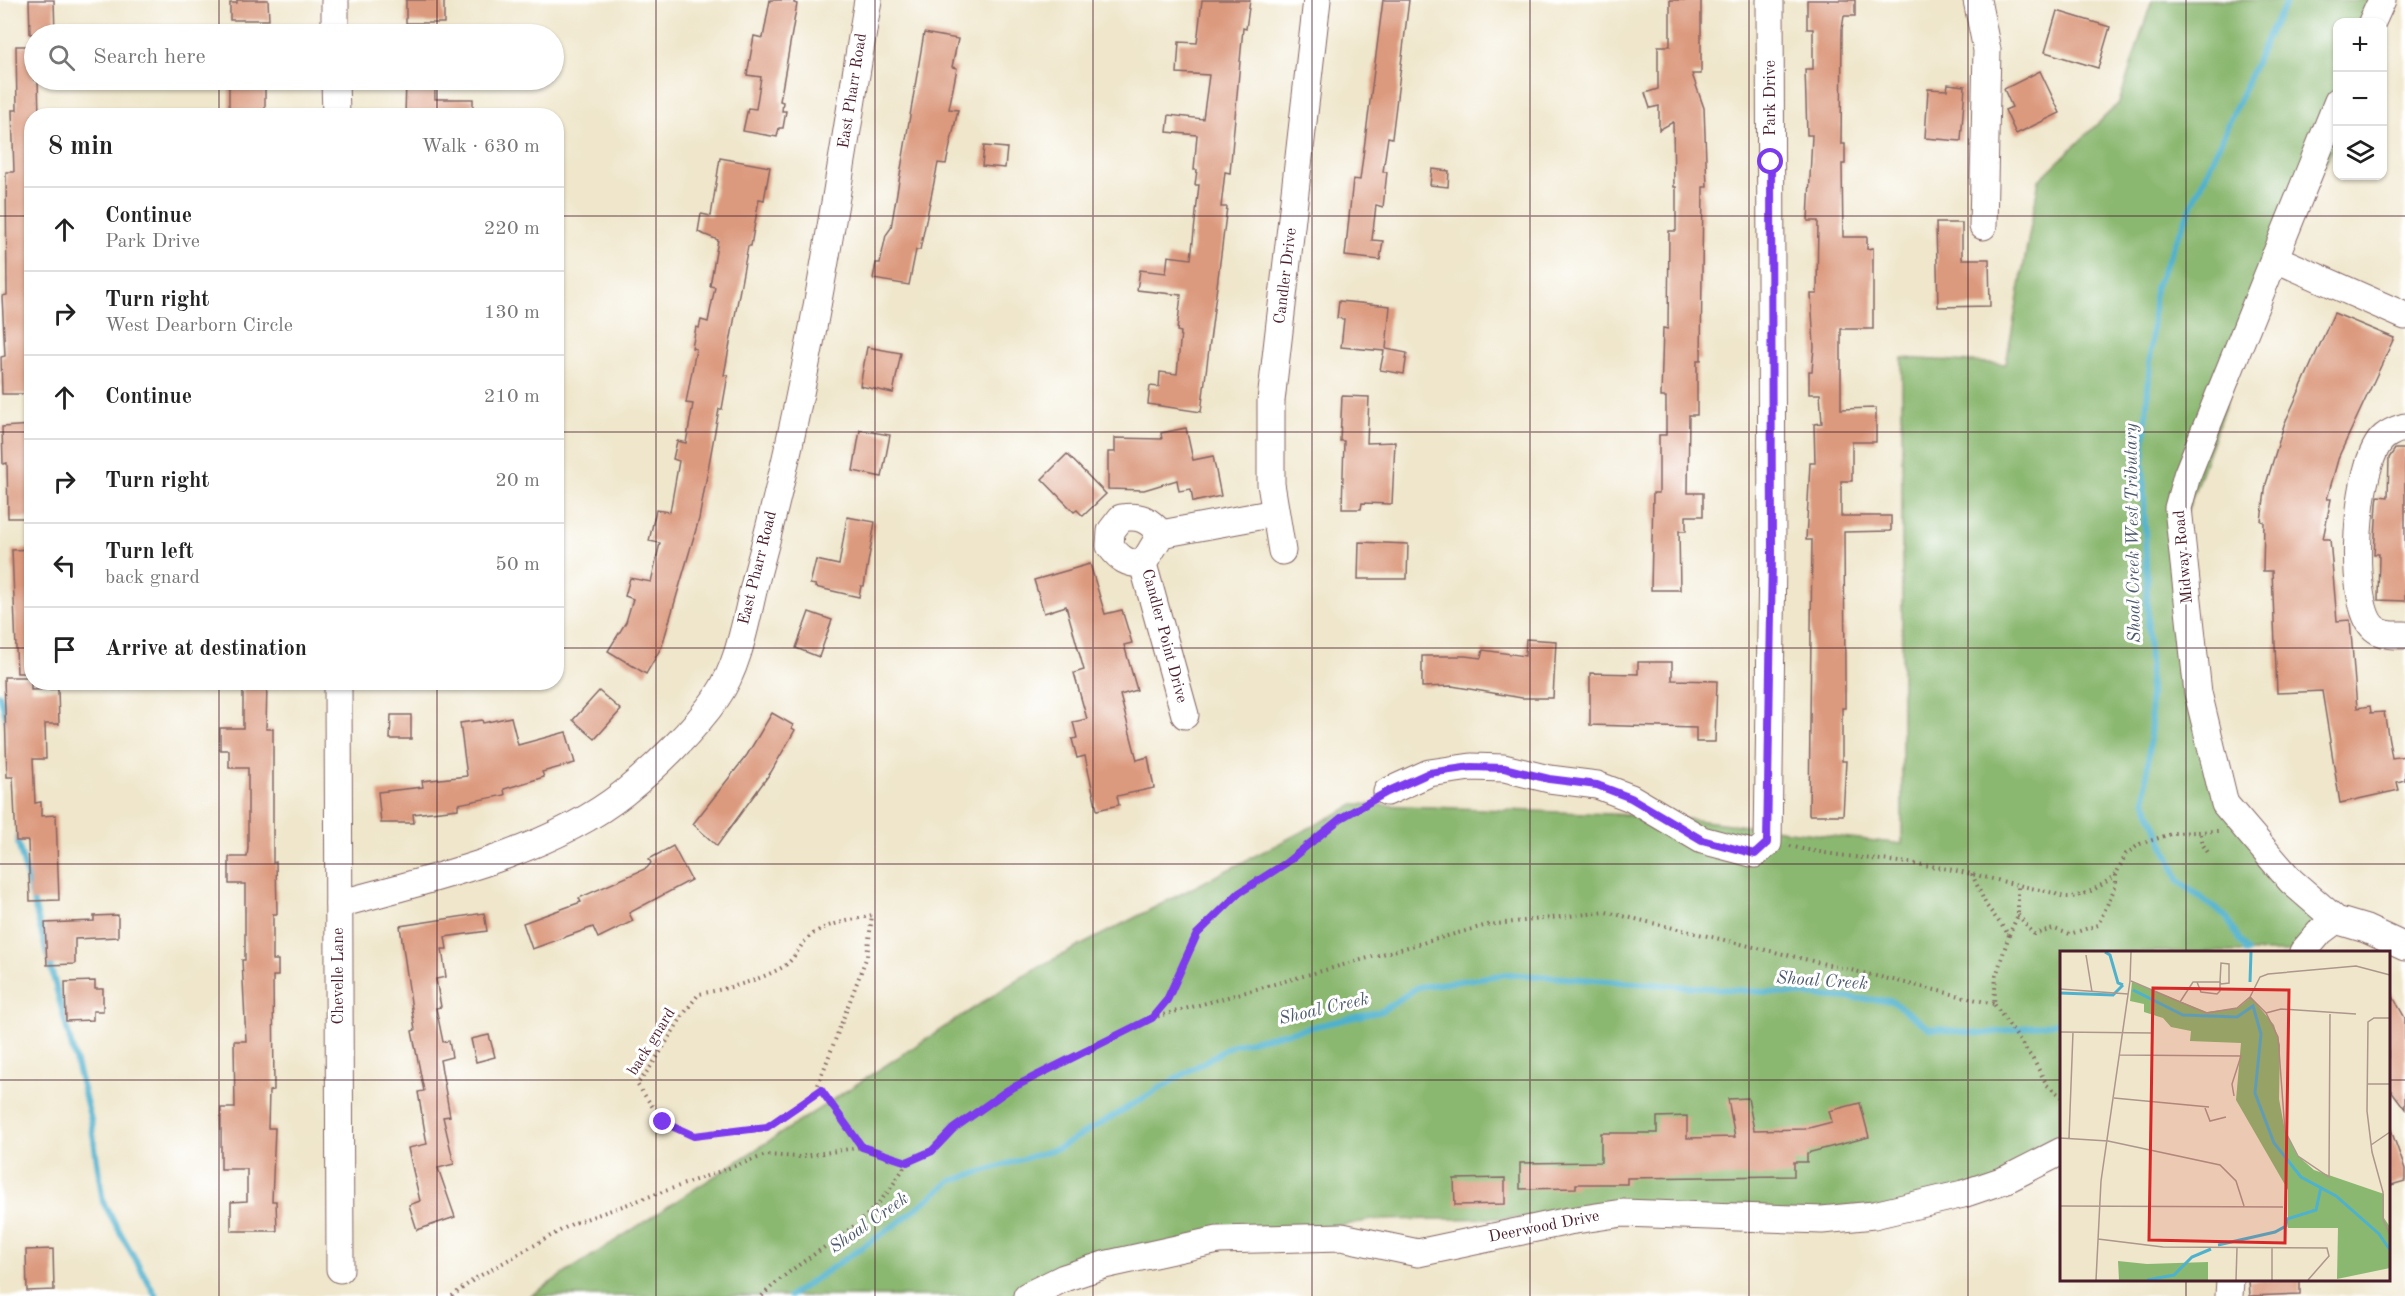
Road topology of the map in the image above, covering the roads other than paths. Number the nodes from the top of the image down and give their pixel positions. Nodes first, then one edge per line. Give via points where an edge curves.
1 (335, 0) edge
2 (868, 0) edge
3 (1317, 0) edge
4 (1770, 0) edge
5 (2382, 0) edge
6 (1978, 4) edge
7 (2374, 18) edge
8 (335, 24) edge
9 (336, 90) edge
10 (336, 108) edge
11 (2333, 111) edge
12 (1983, 226) dead end
13 (2274, 258) junction
14 (2405, 316) edge
15 (2405, 427) edge
16 (1275, 513) junction
17 (1161, 534) junction
18 (1282, 551) dead end
19 (1143, 564) junction
20 (2405, 636) edge
21 (338, 690) edge
22 (1185, 715) dead end
23 (1387, 792) road end
24 (339, 904) junction
25 (2336, 920) junction
26 (2405, 947) edge
27 (2304, 951) edge
28 (2060, 1152) edge
29 (340, 1269) dead end
30 (2230, 1281) edge
31 (1027, 1296) edge
32 (2229, 1296) edge

1 - 8 street
2 - 24 street, East Pharr Road via 834,212 797,403 734,662 718,696 624,793 579,825 431,879
3 - 16 street, Candler Drive via 1270,401
4 - 23 street, Park Drive via 1772,556 1767,843 1755,854 1702,840 1631,798 1597,785 1504,768 1471,767 1429,773
5 - 7 street
6 - 12 street via 1987,50
9 - 10 street
11 - 13 street, Midway Road
13 - 14 street
13 - 25 street, Midway Road via 2187,475 2178,508 2198,693 2225,804 2291,881
15 - 20 street via 2383,437 2373,456 2359,502 2357,529 2364,613 2374,628 2387,635
16 - 17 street
16 - 18 street, Candler Drive
17 - 19 street, Candler Point Drive
17 - 19 street via 1149,521 1136,516 1121,518 1111,531 1110,546 1119,558 1129,564
19 - 22 street, Candler Point Drive
21 - 24 street, Chevelle Lane
24 - 29 street, Chevelle Lane
25 - 26 street, Midway Road
25 - 27 street
28 - 31 street, Deerwood Drive via 2007,1179 1874,1215 1822,1220 1623,1213 1418,1253 1342,1237 1218,1240 1104,1264
30 - 32 street

